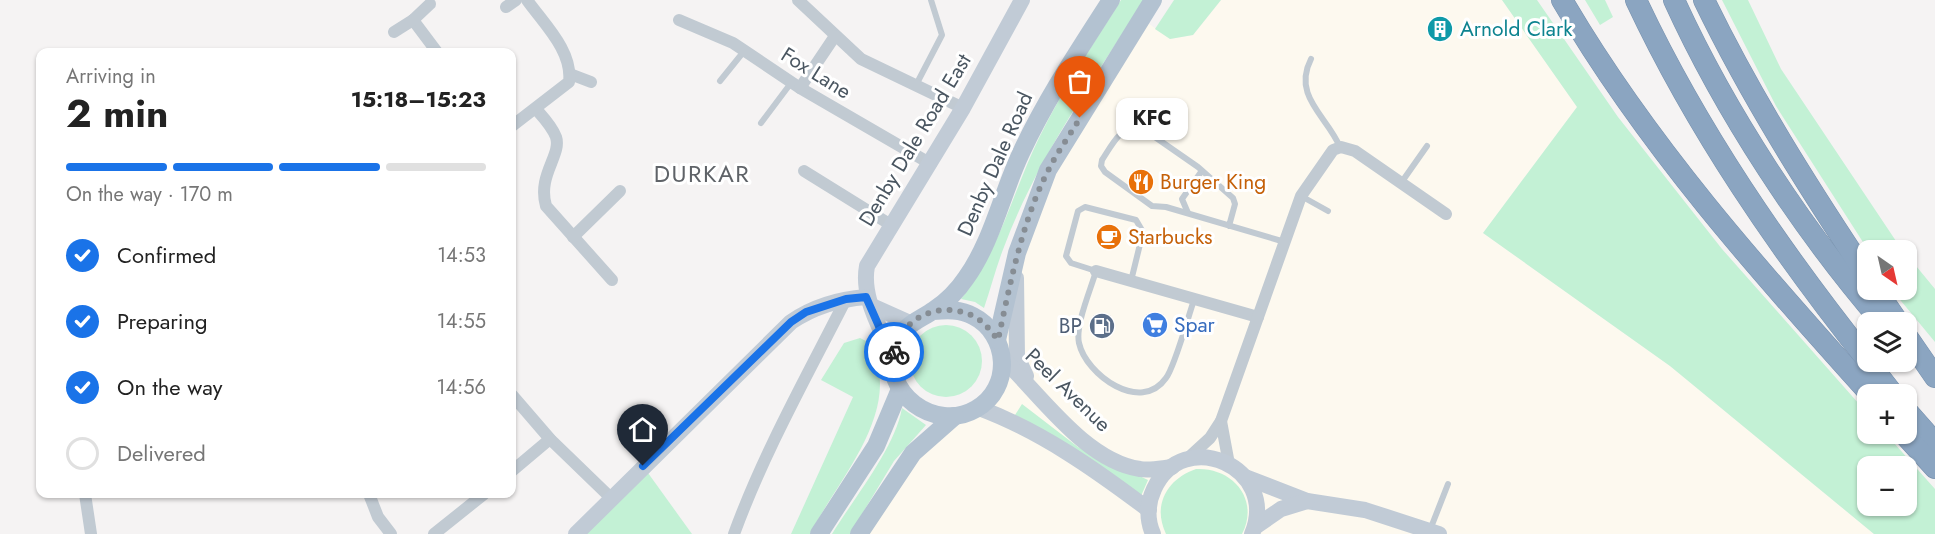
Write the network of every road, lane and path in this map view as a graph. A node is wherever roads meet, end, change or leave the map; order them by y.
1 (527, 0) edge
2 (798, 0) edge
3 (932, 0) edge
4 (1022, 0) edge
5 (1111, 0) edge
6 (1153, 0) edge
7 (1562, 0) edge
8 (1636, 0) edge
9 (1674, 0) edge
10 (1704, 0) edge
11 (430, 4) dead end
12 (413, 20) junction
13 (679, 20) dead end
14 (394, 32) dead end
15 (835, 36) junction
16 (434, 48) edge
17 (745, 50) junction
18 (1311, 59) dead end
19 (570, 74) junction
20 (720, 81) dead end
21 (591, 82) dead end
22 (796, 85) junction
23 (916, 86) junction
24 (963, 108) junction
25 (536, 109) junction
26 (516, 123) edge
27 (761, 123) dead end
28 (1427, 146) dead end
29 (1341, 147) junction
30 (931, 164) junction
31 (804, 171) dead end
32 (1201, 172) junction
33 (1401, 184) junction
34 (620, 191) dead end
35 (1301, 196) junction
36 (1328, 211) dead end
37 (1188, 214) junction
38 (1446, 214) dead end
39 (891, 225) junction
40 (1229, 226) junction
41 (573, 237) junction
42 (1285, 242) junction
43 (1017, 253) junction
44 (1857, 260) edge
45 (1096, 271) junction
46 (612, 280) dead end
47 (1131, 281) junction
48 (846, 299) junction
49 (1194, 300) junction
50 (869, 302) junction
51 (933, 310) junction
52 (1873, 312) edge
53 (1258, 317) junction
54 (910, 323) junction
55 (1857, 347) edge
56 (1000, 349) junction
57 (1917, 351) edge
58 (893, 358) junction
59 (1917, 363) edge
60 (1876, 372) edge
61 (1935, 377) edge
62 (1935, 383) edge
63 (1030, 384) junction
64 (1861, 384) edge
65 (1885, 384) edge
66 (900, 389) junction
67 (516, 400) edge
68 (979, 408) junction
69 (955, 417) junction
70 (1221, 422) junction
71 (1917, 423) edge
72 (550, 439) junction
73 (1935, 443) edge
74 (1913, 444) edge
75 (1179, 464) junction
76 (1229, 464) junction
77 (516, 468) edge
78 (1935, 468) edge
79 (1245, 477) junction
80 (1448, 484) dead end
81 (86, 498) edge
82 (371, 498) edge
83 (479, 498) edge
84 (611, 498) junction
85 (1307, 501) junction
86 (1149, 510) junction
87 (1254, 531) edge
88 (1434, 532) edge
89 (91, 534) edge
90 (391, 534) edge
91 (434, 534) edge
92 (576, 534) edge
93 (734, 534) edge
94 (819, 534) edge
95 (859, 534) edge
96 (1154, 534) edge

1 - 19 street
2 - 15 street
3 - 23 lane
4 - 24 street, Denby Dale Road East
5 - 51 main road, Denby Dale Road
6 - 43 main road
7 - 64 highway
8 - 55 highway
9 - 52 highway
10 - 44 highway
11 - 12 street
12 - 14 street
12 - 16 street
13 - 17 street, Fox Lane
15 - 22 street
15 - 23 street
17 - 20 lane
17 - 22 street, Fox Lane
18 - 29 lane
19 - 21 street
19 - 25 street
22 - 27 lane
22 - 30 street, Fox Lane
23 - 24 street
24 - 30 street, Denby Dale Road East
25 - 26 street
25 - 41 street
28 - 33 lane
29 - 33 street
29 - 35 street
30 - 39 street, Denby Dale Road East
31 - 39 street
32 - 37 lane
32 - 37 lane
32 - 40 lane
33 - 38 street
34 - 41 street
35 - 36 lane
35 - 42 street
37 - 40 lane
39 - 50 street, Denby Dale Road East
40 - 42 lane
41 - 46 street
42 - 53 street
43 - 56 main road
43 - 63 street
45 - 47 street
45 - 47 lane
45 - 49 lane
47 - 49 street
48 - 50 street
48 - 84 street
48 - 93 street
49 - 53 street
50 - 54 street
50 - 58 street, Denby Dale Road East
51 - 54 main road, Denby Dale Road
51 - 56 main road
53 - 70 street
54 - 58 main road
56 - 63 street, Peel Avenue
56 - 68 main road
57 - 61 highway
58 - 66 main road
59 - 62 highway
60 - 65 highway
63 - 75 street, Peel Avenue
66 - 69 main road
66 - 94 main road
67 - 72 street
68 - 69 main road
68 - 86 street, Peel Avenue
69 - 95 main road
70 - 75 street
70 - 76 street
71 - 73 highway
72 - 77 street
72 - 84 street
74 - 78 highway
75 - 76 street, Peel Avenue
75 - 86 street
76 - 79 street
79 - 85 street
79 - 87 street
80 - 88 lane
81 - 89 street
82 - 90 street
83 - 91 street
84 - 92 street
85 - 87 street
85 - 88 street
86 - 96 street

